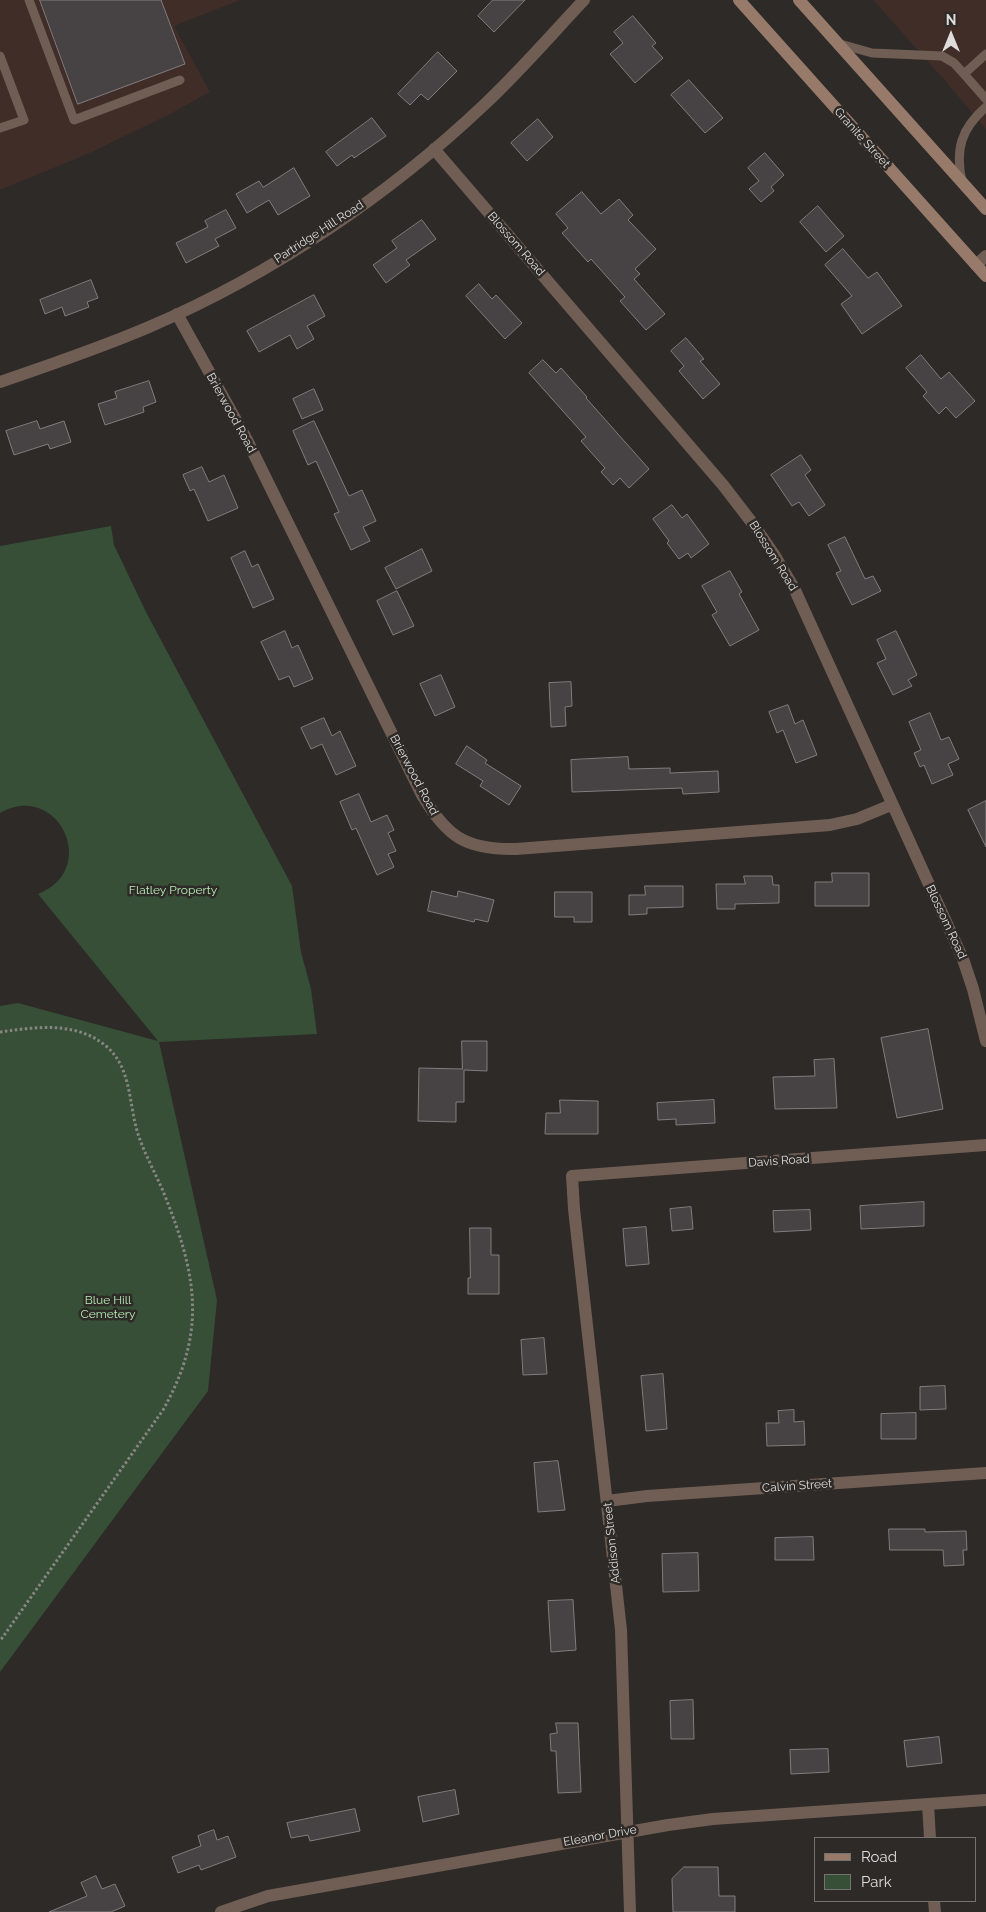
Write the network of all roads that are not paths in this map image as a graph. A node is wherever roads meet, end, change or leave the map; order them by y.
1 (29, 0) edge
2 (584, 0) edge
3 (738, 0) edge
4 (799, 0) edge
5 (838, 43) junction
6 (986, 54) edge
7 (0, 56) edge
8 (964, 74) junction
9 (180, 80) dead end
10 (986, 98) edge
11 (986, 107) edge
12 (0, 128) edge
13 (434, 149) junction
14 (962, 182) junction
15 (986, 209) edge
16 (986, 256) edge
17 (976, 266) junction
18 (986, 276) edge
19 (177, 314) junction
20 (0, 382) edge
21 (891, 805) junction
22 (986, 1041) edge
23 (986, 1145) edge
24 (572, 1176) joint
25 (986, 1472) edge
26 (607, 1501) junction
27 (986, 1800) edge
28 (928, 1804) junction
29 (627, 1832) junction
30 (930, 1837) edge
31 (221, 1912) edge
32 (630, 1912) edge

1 - 9 lane
2 - 13 street, Partridge Hill Road
3 - 17 main road, Granite Street
4 - 5 main road
5 - 8 lane
5 - 14 main road
6 - 8 lane
7 - 12 lane
8 - 10 lane
11 - 14 lane
13 - 19 street, Partridge Hill Road
13 - 21 street, Blossom Road
14 - 15 main road
16 - 17 street
17 - 18 main road, Granite Street
19 - 20 street, Partridge Hill Road
19 - 21 street, Brierwood Road
21 - 22 street, Blossom Road
23 - 24 street, Davis Road
24 - 26 street, Addison Street
25 - 26 street, Calvin Street
26 - 29 street, Addison Street
27 - 28 street, Eleanor Drive
28 - 29 street, Eleanor Drive
28 - 30 street
29 - 31 street, Eleanor Drive
29 - 32 street, Addison Street

